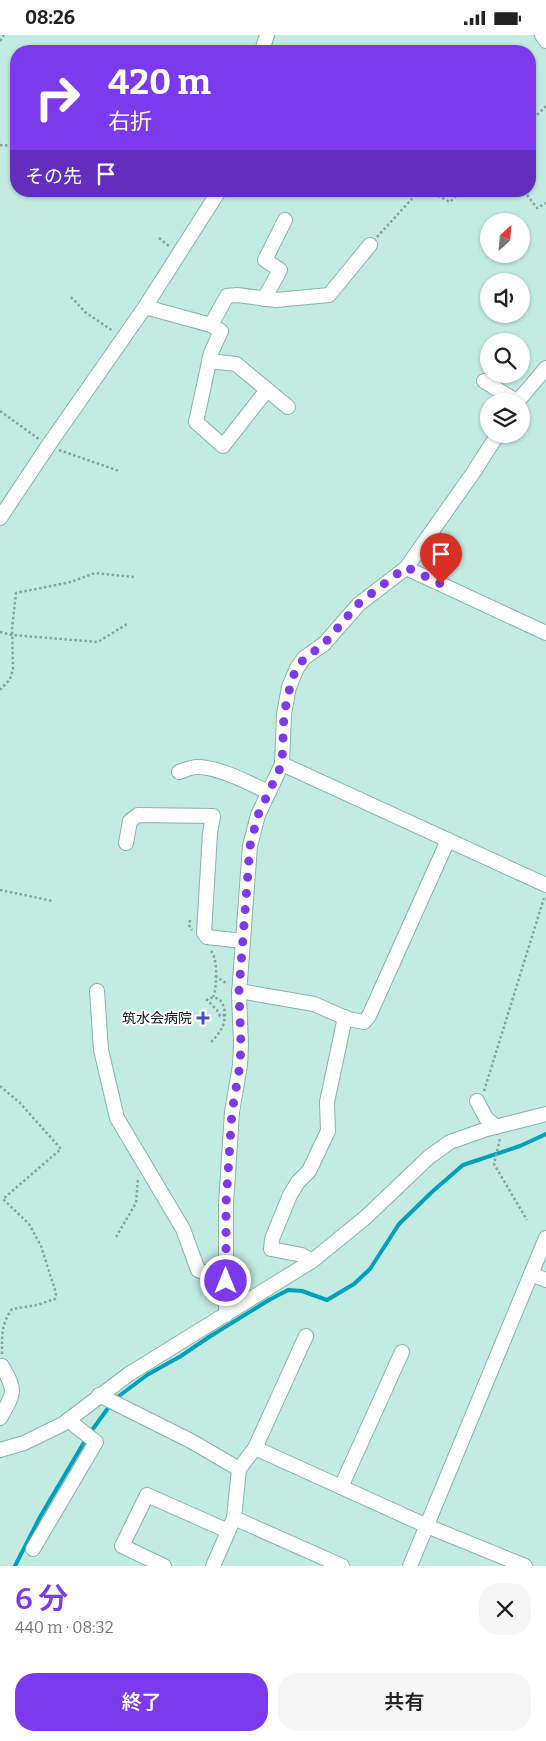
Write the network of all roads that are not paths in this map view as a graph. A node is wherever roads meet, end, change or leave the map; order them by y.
1 (542, 35) edge
2 (546, 41) edge
3 (216, 197) edge
4 (285, 220) dead end
5 (370, 245) road end
6 (264, 299) junction
7 (146, 307) junction
8 (212, 325) junction
9 (209, 361) junction
10 (546, 369) edge
11 (487, 383) edge
12 (266, 391) junction
13 (504, 393) edge
14 (524, 393) edge
15 (288, 407) dead end
16 (492, 443) edge
17 (0, 518) edge
18 (406, 567) junction
19 (546, 633) edge
20 (282, 764) junction
21 (179, 772) dead end
22 (269, 792) junction
23 (448, 840) junction
24 (126, 843) dead end
25 (546, 885) edge
26 (243, 941) junction
27 (97, 991) dead end
28 (239, 991) junction
29 (345, 1017) junction
30 (479, 1104) road end
31 (546, 1114) edge
32 (498, 1127) junction
33 (546, 1238) edge
34 (312, 1261) junction
35 (531, 1274) junction
36 (546, 1280) edge
37 (226, 1281) junction
38 (226, 1315) junction
39 (306, 1336) dead end
40 (402, 1352) dead end
41 (2, 1366) road end
42 (102, 1397) junction
43 (0, 1418) edge
44 (68, 1420) junction
45 (255, 1448) junction
46 (0, 1449) edge
47 (238, 1469) junction
48 (340, 1487) junction
49 (234, 1518) junction
50 (427, 1526) junction
51 (228, 1531) junction
52 (33, 1549) dead end
53 (336, 1565) edge
54 (164, 1566) edge
55 (213, 1566) edge
56 (410, 1566) edge
57 (525, 1566) edge

1 - 2 street
3 - 7 street
4 - 6 street
5 - 6 street
6 - 8 street
7 - 8 street
7 - 17 street
8 - 9 street
9 - 12 street
9 - 12 street
10 - 14 street
11 - 13 street
12 - 15 street
16 - 18 street
18 - 19 street
18 - 20 street
20 - 22 street
20 - 23 street
21 - 22 street
22 - 26 street
23 - 25 street
23 - 29 street
24 - 26 street
26 - 28 street
27 - 37 street
28 - 29 street
28 - 37 street
29 - 34 street
30 - 32 street
31 - 32 street
32 - 34 street
33 - 35 street
34 - 38 street
35 - 36 street
35 - 50 street
37 - 38 street
38 - 42 street
39 - 45 street
40 - 48 street
41 - 43 street
42 - 44 street
42 - 47 street
44 - 46 street
44 - 52 street
45 - 47 street
45 - 48 street
47 - 49 street
48 - 50 street
49 - 51 street
49 - 53 street
50 - 56 street
50 - 57 street
51 - 54 street
51 - 55 street

